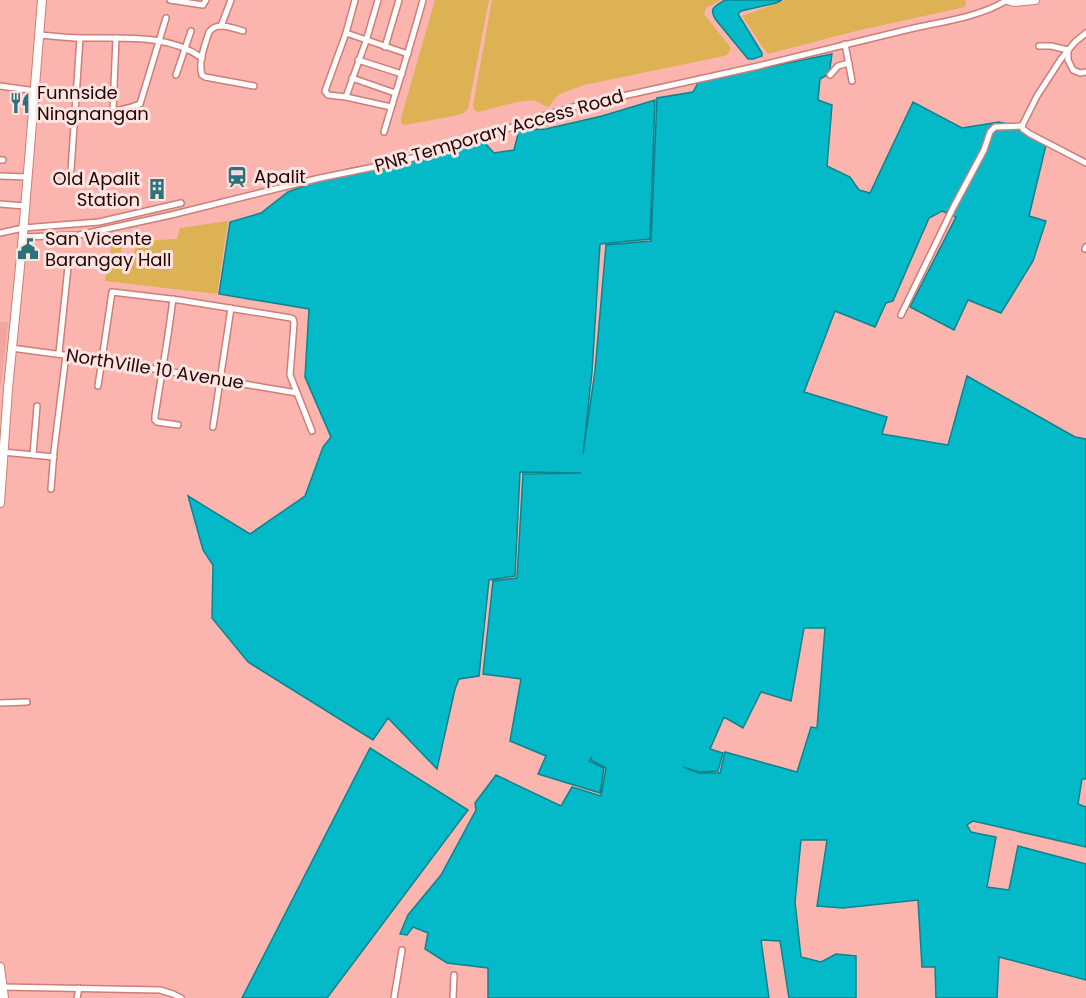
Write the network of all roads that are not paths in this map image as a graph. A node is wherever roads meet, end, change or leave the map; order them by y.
1 (42, 0) edge
2 (170, 0) edge
3 (206, 0) edge
4 (231, 0) edge
5 (355, 0) edge
6 (378, 0) edge
7 (399, 0) edge
8 (423, 0) edge
9 (1007, 0) edge
10 (1035, 0) edge
11 (166, 18) dead end
12 (221, 26) junction
13 (190, 31) dead end
14 (243, 31) dead end
15 (346, 33) junction
16 (1086, 33) edge
17 (39, 35) junction
18 (80, 38) junction
19 (116, 38) junction
20 (366, 41) junction
21 (159, 42) junction
22 (845, 44) junction
23 (1039, 46) dead end
24 (385, 47) junction
25 (186, 49) junction
26 (1068, 50) junction
27 (408, 54) junction
28 (202, 58) junction
29 (358, 60) junction
30 (849, 63) junction
31 (1086, 72) edge
32 (402, 74) junction
33 (176, 75) dead end
34 (830, 75) dead end
35 (352, 78) junction
36 (852, 81) dead end
37 (254, 86) dead end
38 (0, 87) edge
39 (36, 91) junction
40 (395, 93) junction
41 (346, 97) junction
42 (391, 107) junction
43 (113, 110) junction
44 (33, 112) junction
45 (75, 113) junction
46 (1022, 126) junction
47 (384, 132) dead end
48 (1086, 163) edge
49 (71, 170) dead end
50 (0, 176) edge
51 (28, 177) junction
52 (181, 203) dead end
53 (0, 204) edge
54 (25, 206) junction
55 (23, 228) junction
56 (0, 232) edge
57 (23, 237) junction
58 (106, 265) dead end
59 (173, 299) junction
60 (231, 308) junction
61 (901, 315) dead end
62 (11, 348) junction
63 (63, 354) junction
64 (101, 360) junction
65 (162, 370) junction
66 (220, 379) junction
67 (98, 386) dead end
68 (4, 389) edge
69 (297, 393) junction
70 (37, 406) dead end
71 (178, 425) dead end
72 (213, 427) dead end
73 (312, 431) dead end
74 (3, 452) junction
75 (33, 455) junction
76 (54, 457) junction
77 (51, 489) dead end
78 (0, 503) edge
79 (27, 702) dead end
80 (0, 703) edge
81 (402, 950) dead end
82 (0, 967) edge
83 (454, 975) dead end
84 (2, 987) junction
85 (79, 988) junction
86 (3, 998) edge
87 (77, 998) edge
88 (181, 998) edge
89 (394, 998) edge
90 (453, 998) edge

1 - 17 main road
2 - 3 street
4 - 12 street
5 - 15 street
6 - 20 street
7 - 24 street
8 - 27 street
9 - 10 main road
9 - 22 street, PNR Temporary Access Road
11 - 21 street
12 - 14 street
12 - 28 street
13 - 25 street
15 - 20 street
15 - 41 street
16 - 26 street
17 - 18 street
17 - 39 main road
18 - 19 street
18 - 45 street
19 - 21 street
19 - 43 street
20 - 24 street
20 - 29 street
21 - 25 street
21 - 43 street
22 - 30 street
22 - 57 street, PNR Temporary Access Road
23 - 26 street
24 - 27 street
25 - 28 street
25 - 33 street
26 - 31 street
26 - 46 street
27 - 32 street
28 - 37 street
29 - 32 street
29 - 35 street
30 - 34 street
30 - 36 street
32 - 40 street
35 - 40 street
35 - 41 street
38 - 39 street
39 - 44 main road
40 - 42 street
41 - 42 street
42 - 47 street
43 - 45 street
44 - 45 street
44 - 51 main road
45 - 49 street
46 - 48 street
46 - 61 street
50 - 51 street
51 - 54 main road
52 - 55 street
53 - 54 street
54 - 55 main road
55 - 56 street
55 - 57 main road
57 - 62 main road
58 - 63 street
59 - 60 street
59 - 64 street
59 - 65 street
60 - 66 street
60 - 69 street
62 - 63 street, NorthVille 10 Avenue
62 - 68 main road
63 - 64 street, NorthVille 10 Avenue
63 - 76 street
64 - 65 street, NorthVille 10 Avenue
64 - 67 street
65 - 66 street, NorthVille 10 Avenue
65 - 71 street
66 - 69 street, NorthVille 10 Avenue
66 - 72 street
68 - 74 main road
69 - 73 street
70 - 75 street
74 - 75 street
74 - 78 main road
75 - 76 street
76 - 77 street
79 - 80 street
81 - 89 street
82 - 84 main road
83 - 90 street
84 - 85 street
84 - 86 main road
85 - 87 street
85 - 88 street

